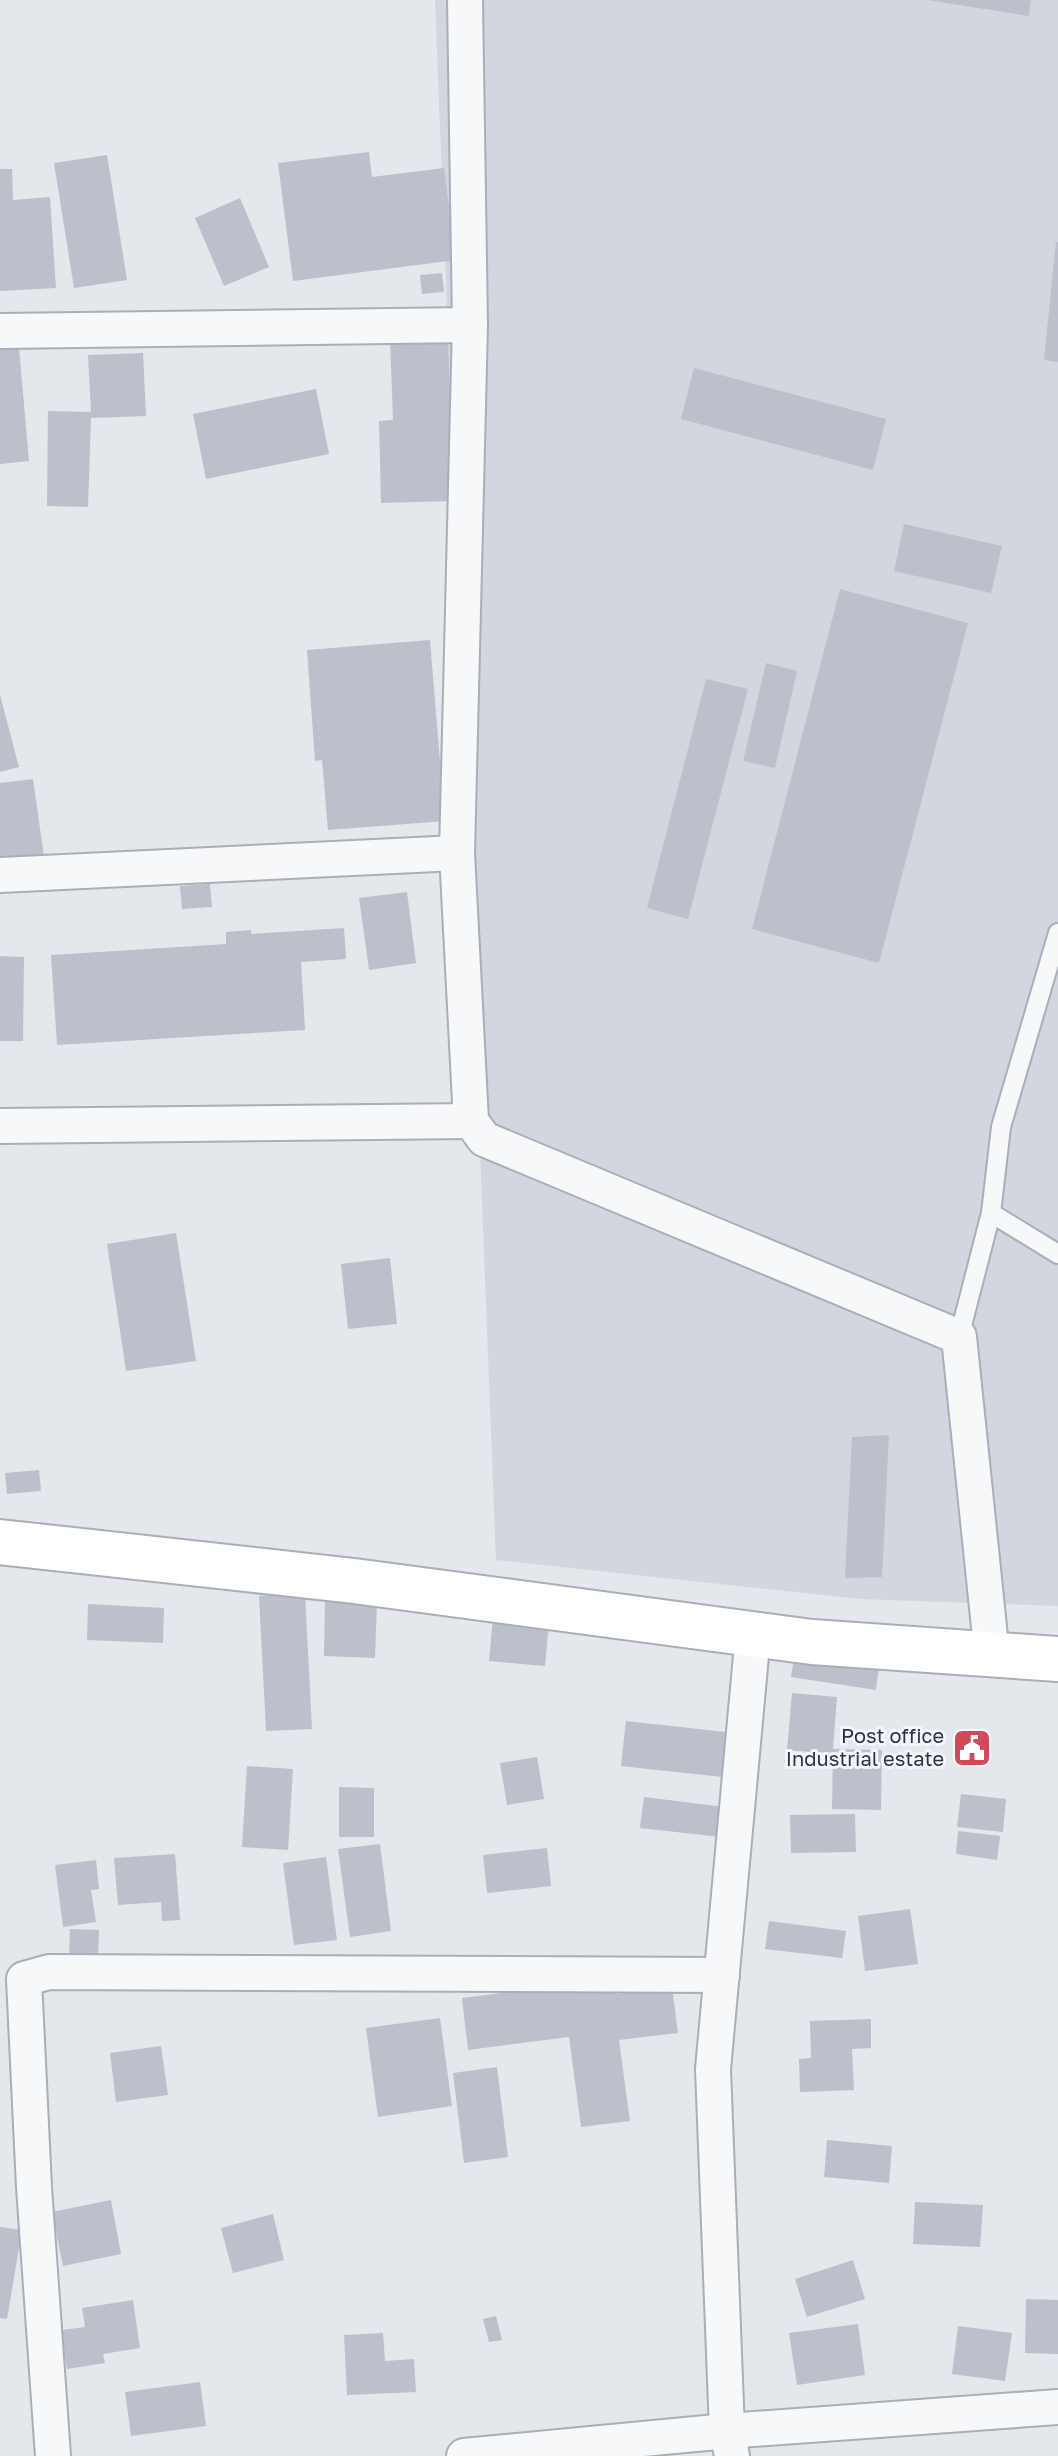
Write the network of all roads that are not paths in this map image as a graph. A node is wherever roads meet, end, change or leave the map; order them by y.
1 (465, 0) edge
2 (470, 325) junction
3 (0, 331) edge
4 (457, 853) junction
5 (0, 875) edge
6 (1058, 933) edge
7 (471, 1121) junction
8 (0, 1126) edge
9 (991, 1213) junction
10 (1058, 1254) edge
11 (959, 1337) junction
12 (0, 1542) edge
13 (753, 1634) junction
14 (992, 1656) junction
15 (1058, 1659) edge
16 (722, 1975) junction
17 (1058, 2407) edge
18 (730, 2444) edge
19 (53, 2456) edge
20 (464, 2456) edge

1 - 2 street
2 - 3 street
2 - 4 street
4 - 5 street
4 - 7 street
6 - 9 lane
7 - 8 street
7 - 11 street
9 - 10 lane
9 - 11 lane
11 - 14 street
12 - 13 street
13 - 14 street
13 - 16 street
14 - 15 street
16 - 18 street
16 - 19 street
17 - 18 street
18 - 20 street

